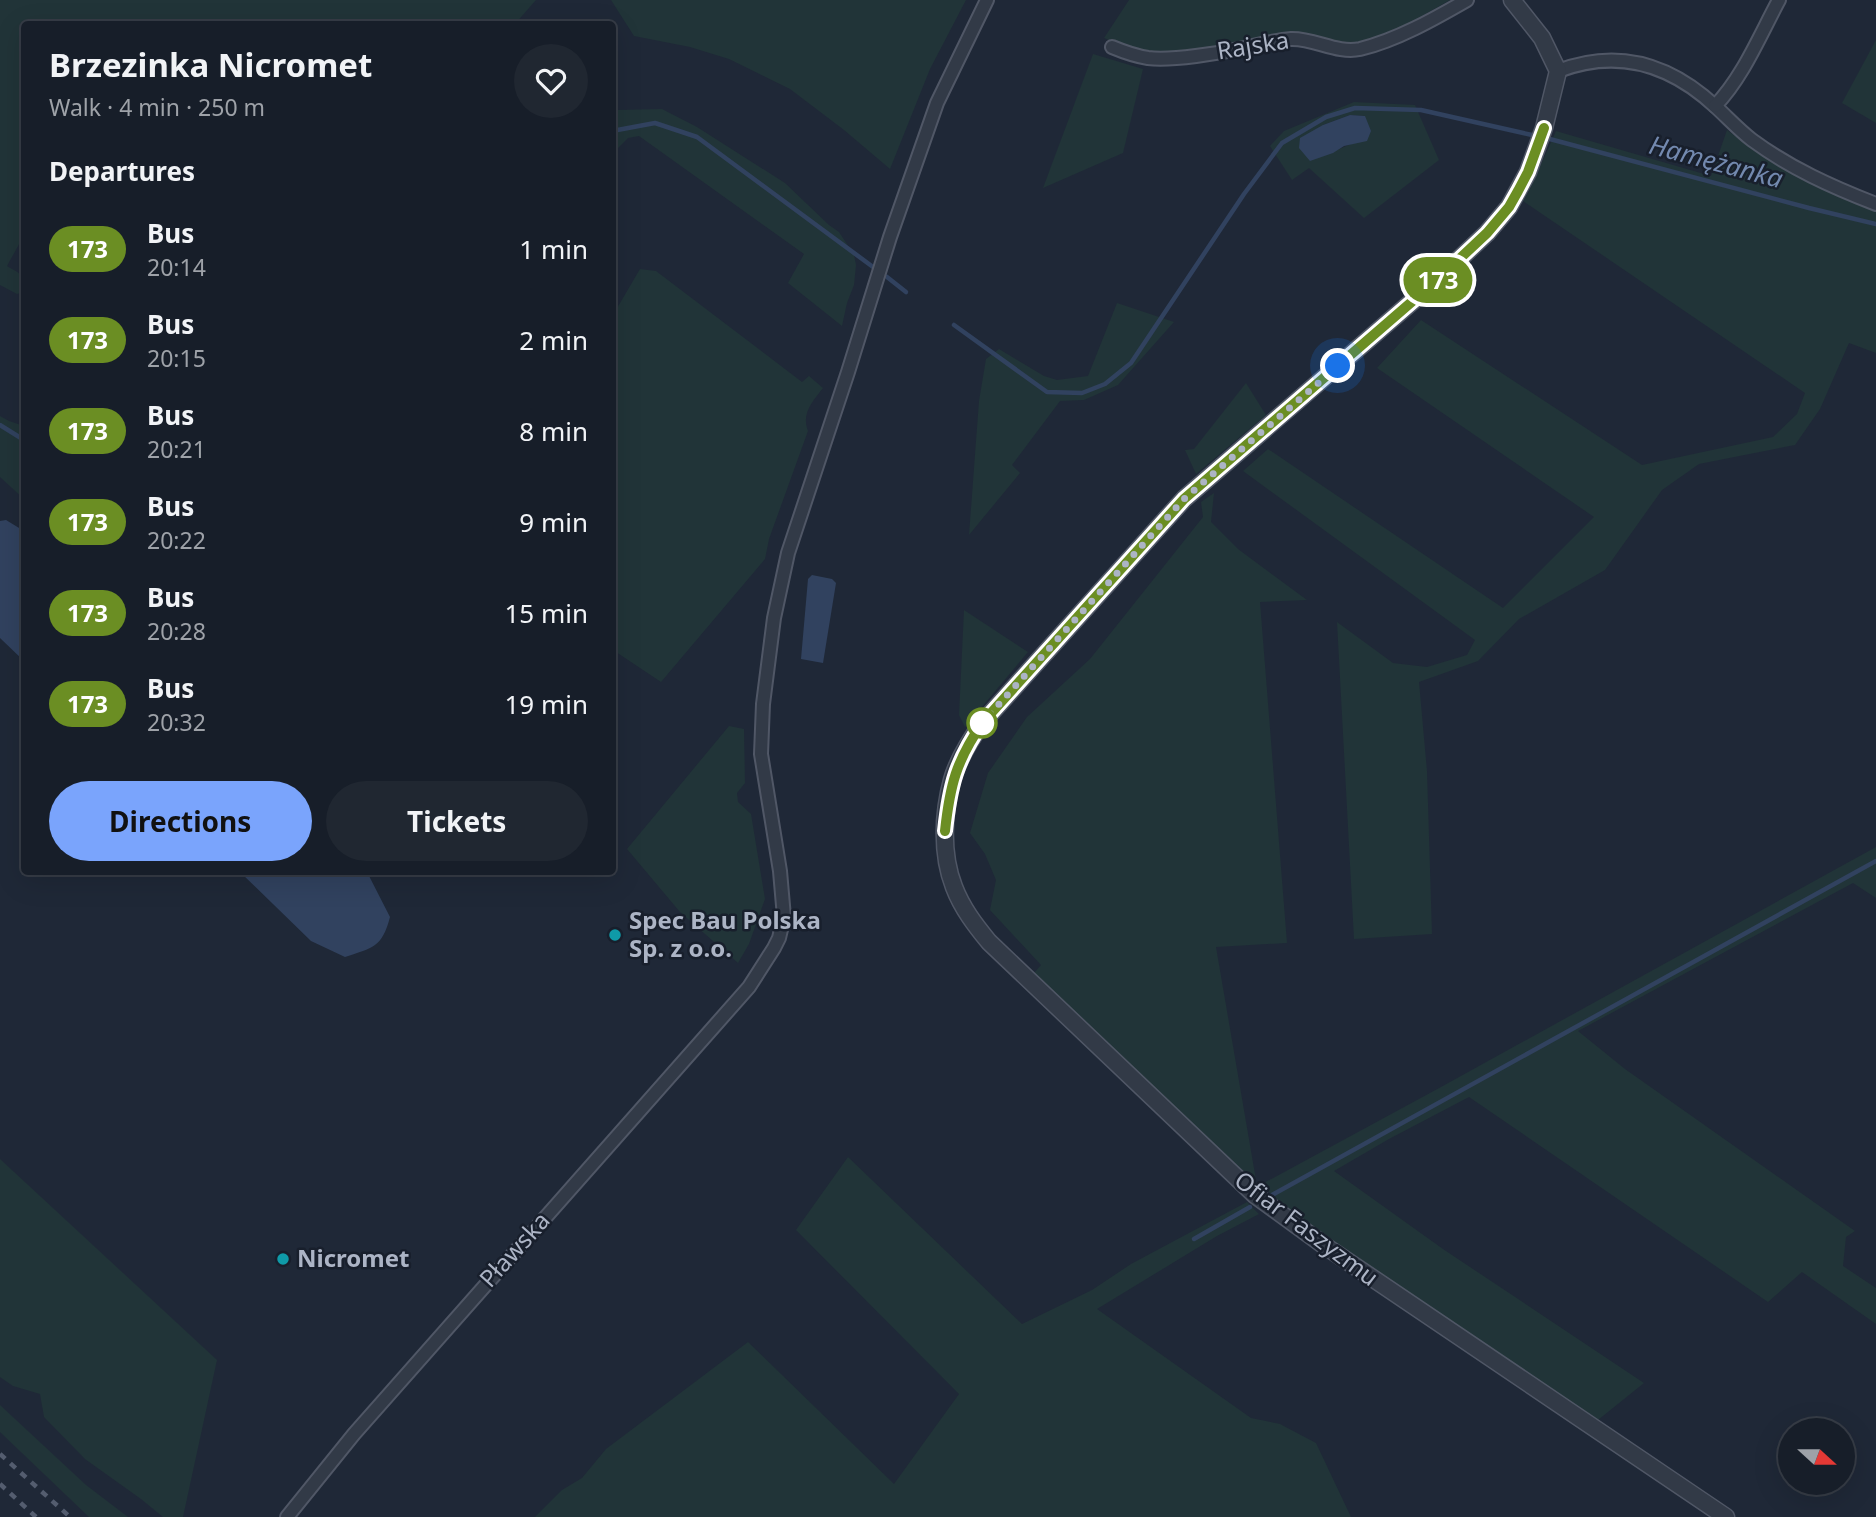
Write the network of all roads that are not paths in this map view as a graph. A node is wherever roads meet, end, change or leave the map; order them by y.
1 (987, 0) edge
2 (1467, 0) edge
3 (1779, 0) edge
4 (1518, 2) edge
5 (1112, 47) dead end
6 (1558, 71) junction
7 (1716, 106) junction
8 (1876, 204) edge
9 (287, 1517) edge
10 (1726, 1517) edge

1 - 9 street, Pławska
2 - 5 street, Rajska
3 - 7 street
4 - 6 street
6 - 7 street
6 - 10 street, Ofiar Faszyzmu
7 - 8 street

